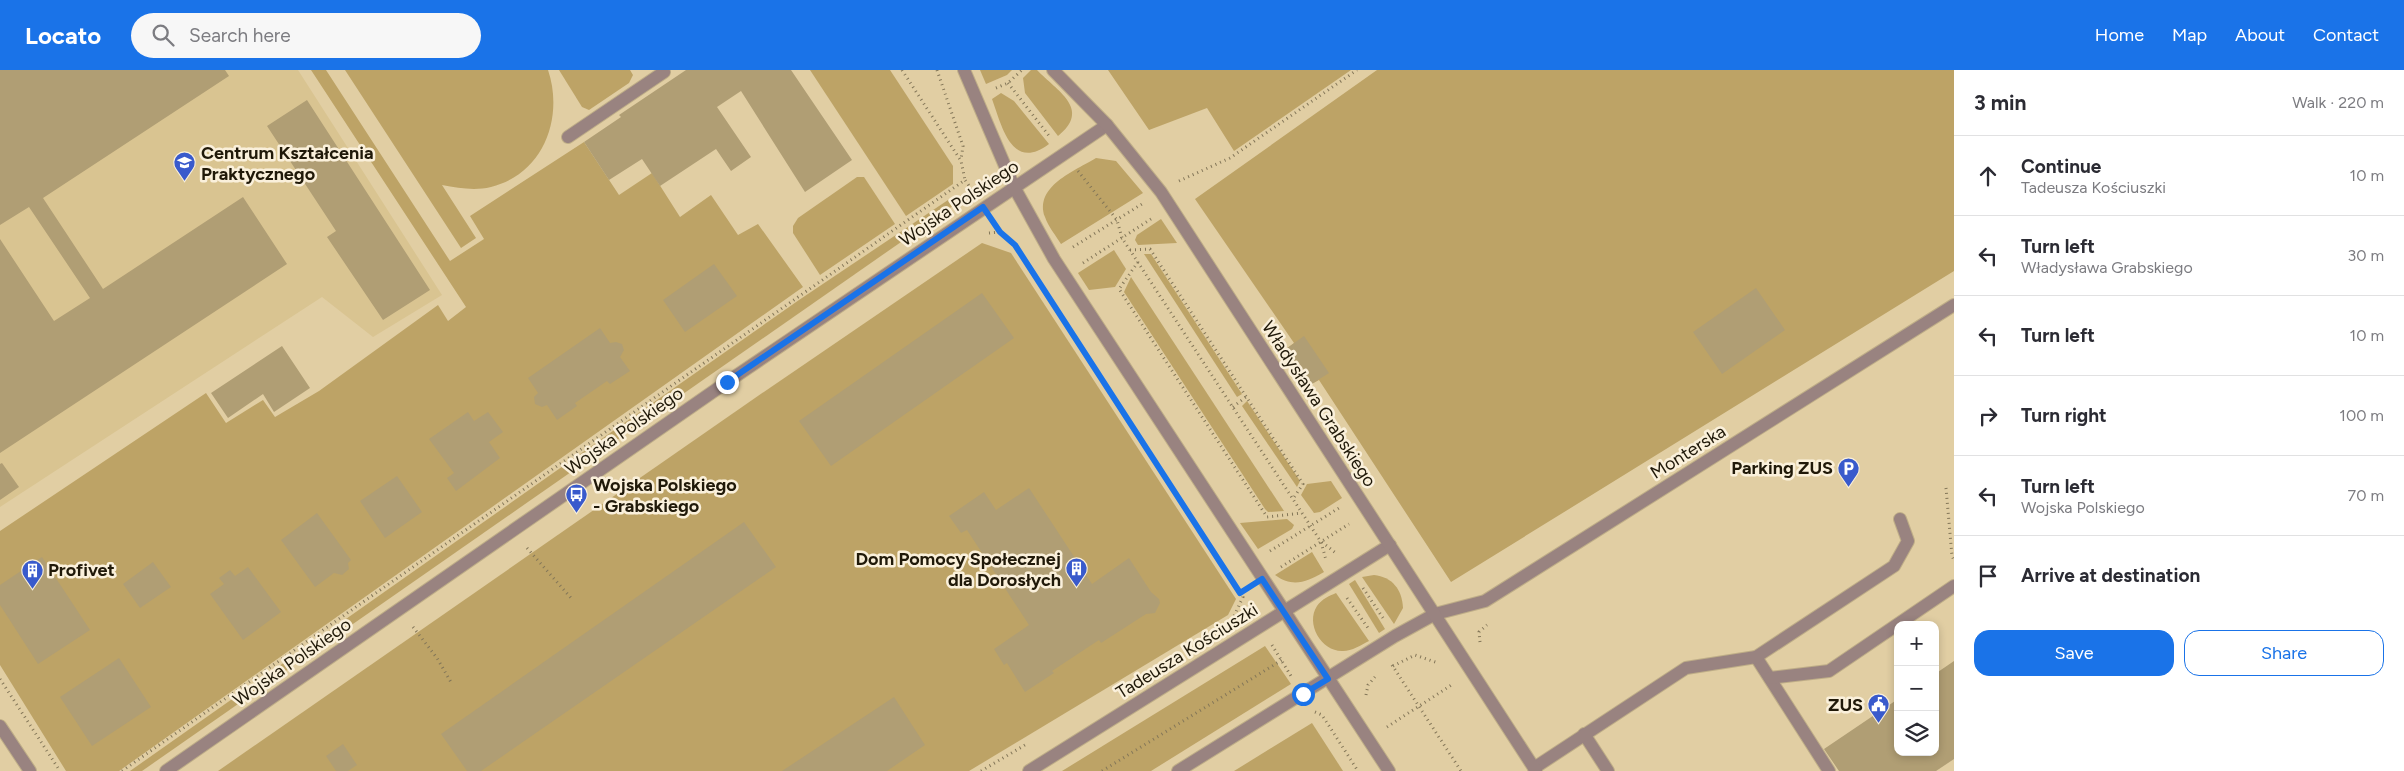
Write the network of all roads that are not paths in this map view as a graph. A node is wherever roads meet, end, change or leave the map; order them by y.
1 (663, 70) edge
2 (964, 70) edge
3 (1054, 70) edge
4 (1107, 125) junction
5 (568, 136) dead end
6 (1014, 187) junction
7 (1954, 305) edge
8 (1900, 519) dead end
9 (1390, 545) junction
10 (1954, 586) edge
11 (1283, 611) junction
12 (1435, 614) junction
13 (1756, 657) junction
14 (1770, 678) junction
15 (1328, 679) junction
16 (0, 726) edge
17 (1584, 734) junction
18 (1535, 769) edge
19 (30, 771) edge
20 (166, 771) edge
21 (1029, 771) edge
22 (1178, 771) edge
23 (1389, 771) edge
24 (1608, 771) edge
25 (1829, 771) edge

1 - 5 street
2 - 6 street
3 - 4 street, Władysława Grabskiego
4 - 6 street, Wojska Polskiego
4 - 9 street, Władysława Grabskiego
6 - 11 street
6 - 20 street, Wojska Polskiego
7 - 12 street, Monterska
8 - 13 street
9 - 11 street, Tadeusza Kościuszki
9 - 12 street, Władysława Grabskiego
10 - 14 street
11 - 15 street
11 - 21 street, Tadeusza Kościuszki
12 - 15 street
12 - 18 street, Władysława Grabskiego
13 - 14 street
13 - 17 street
14 - 25 street
15 - 22 street
15 - 23 street
16 - 19 street
17 - 18 street
17 - 24 street

